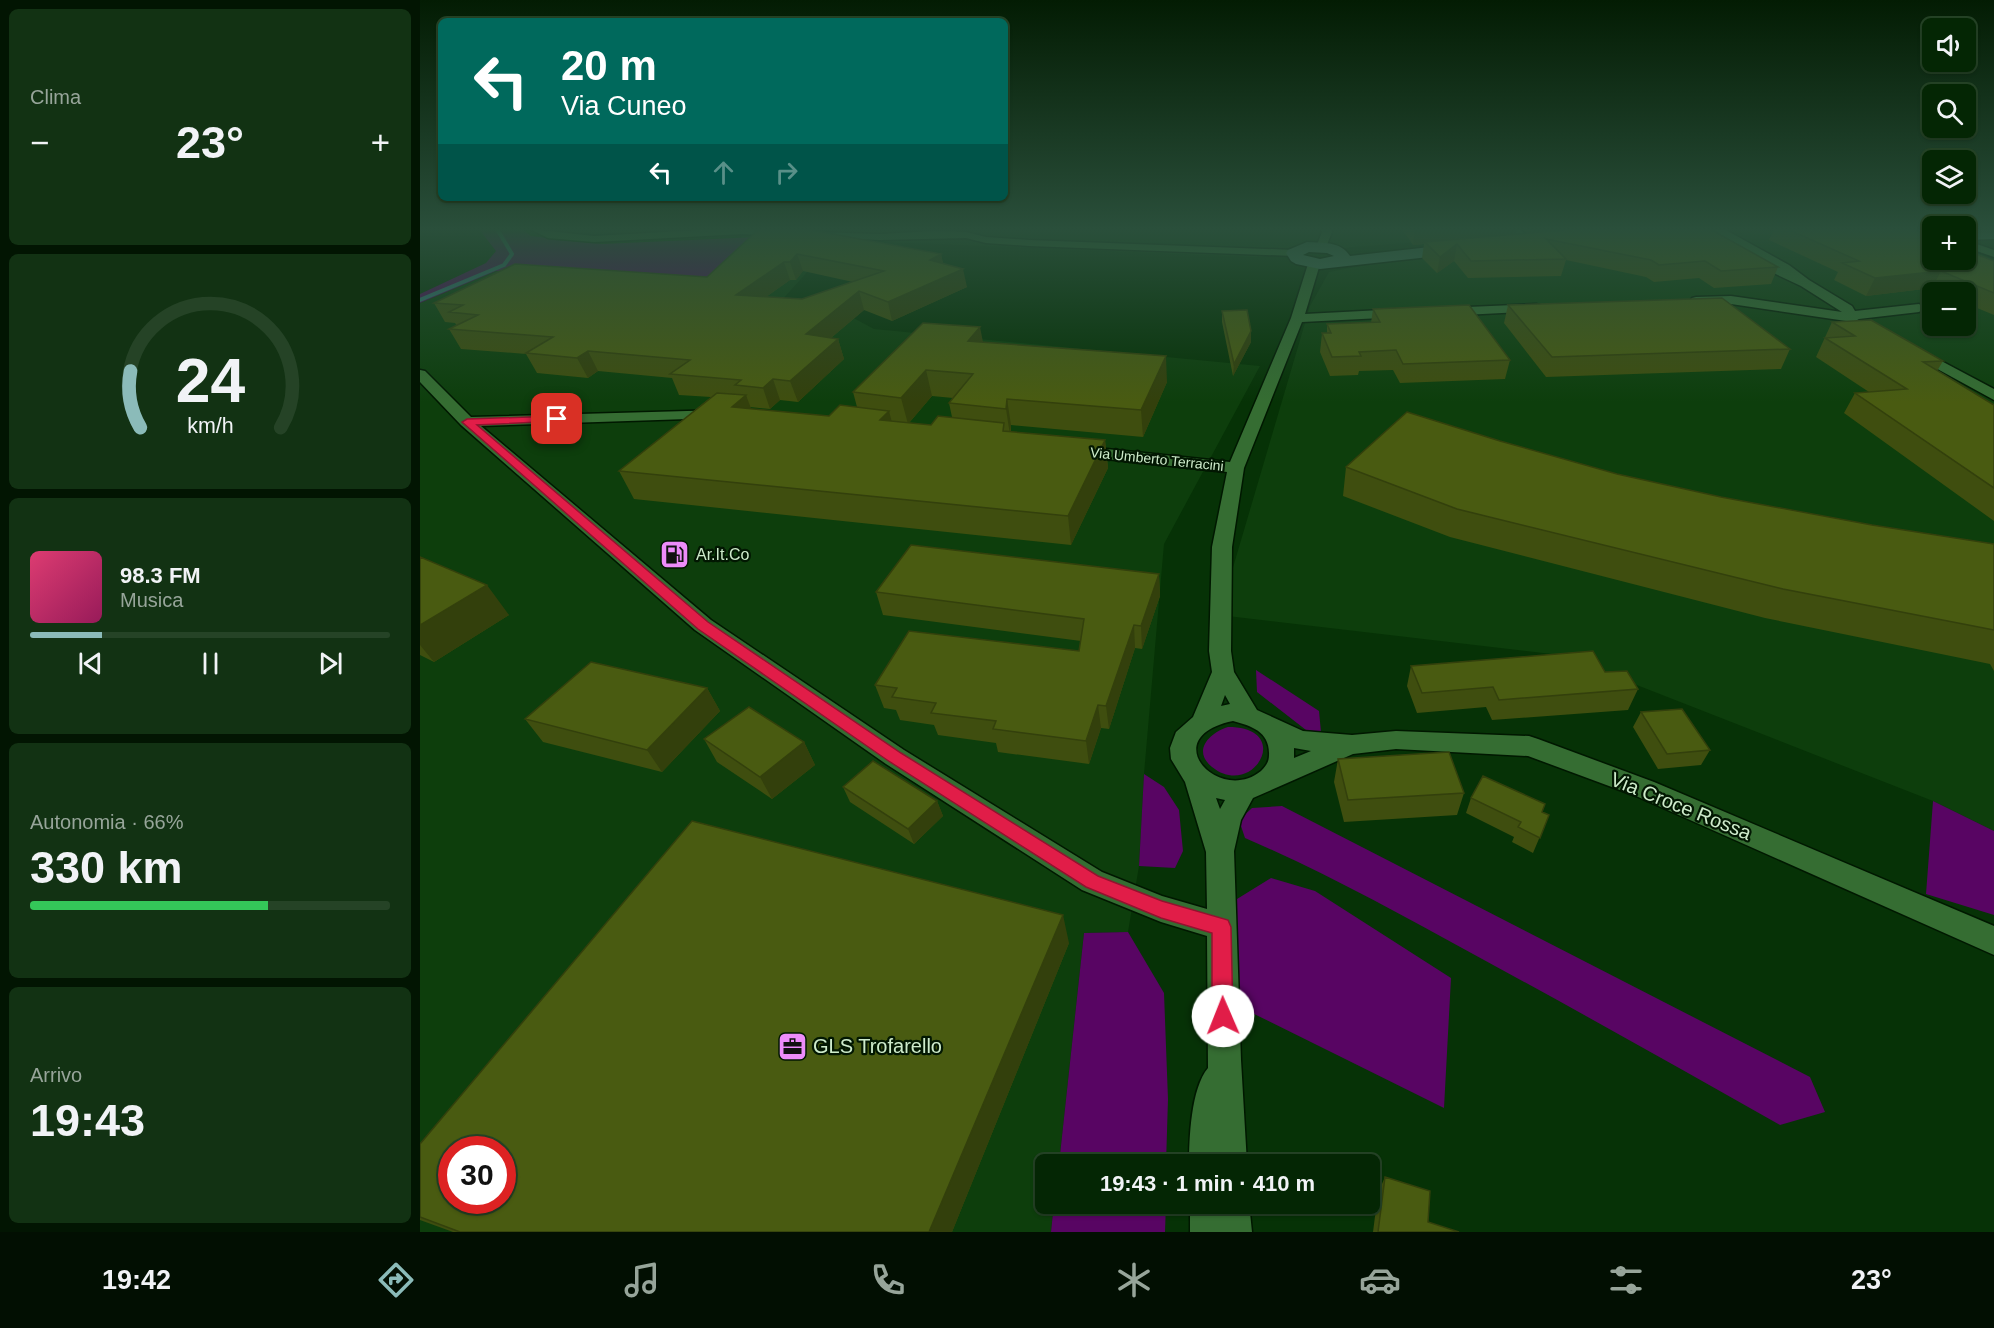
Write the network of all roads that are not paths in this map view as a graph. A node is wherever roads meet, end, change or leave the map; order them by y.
1 (1307, 286) edge
2 (1811, 286) edge
3 (1684, 302) edge
4 (1555, 307) edge
5 (1919, 308) dead end
6 (1849, 316) junction
7 (1297, 318) junction
8 (1877, 329) edge
9 (1908, 347) edge
10 (420, 374) edge
11 (1993, 393) edge
12 (732, 412) edge
13 (467, 422) junction
14 (1062, 449) edge
15 (1236, 468) junction
16 (1223, 672) junction
17 (1248, 714) junction
18 (1203, 720) junction
19 (1274, 729) junction
20 (1352, 745) junction
21 (1272, 777) junction
22 (1197, 778) junction
23 (1244, 790) junction
24 (1220, 852) junction
25 (1221, 927) junction
26 (1994, 941) edge
27 (1224, 1060) junction
28 (1207, 1154) edge
29 (1229, 1154) edge
30 (1208, 1214) edge
31 (1232, 1214) edge
32 (1209, 1232) edge
33 (1233, 1232) edge

1 - 7 street
2 - 6 street
3 - 6 street
4 - 7 street
5 - 6 street
6 - 8 street
7 - 15 street
9 - 11 street
10 - 13 street
12 - 13 street
13 - 25 street
14 - 15 street, Via Umberto Terracini
15 - 16 street
16 - 17 street
16 - 18 street
17 - 18 street
17 - 19 street
18 - 22 street
19 - 20 street, Via Croce Rossa
19 - 21 street
20 - 21 street, Via Croce Rossa
20 - 26 street, Via Croce Rossa
21 - 23 street
22 - 23 street
22 - 24 street
23 - 24 street
24 - 25 street
25 - 27 street
27 - 28 street
27 - 29 street
30 - 32 street
31 - 33 street

